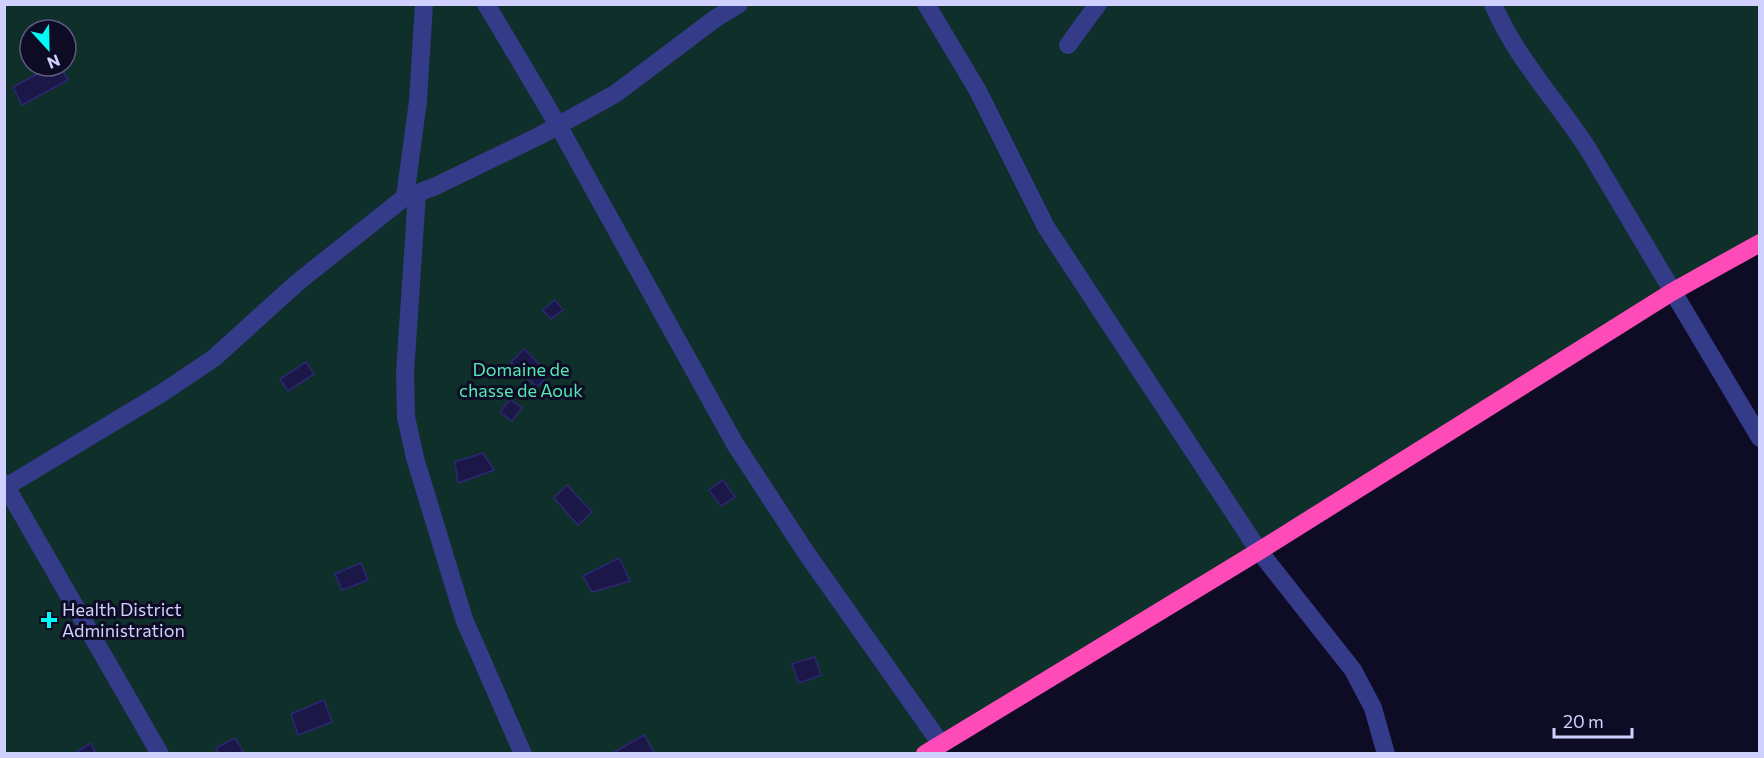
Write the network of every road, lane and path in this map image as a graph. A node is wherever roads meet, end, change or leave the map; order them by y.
1 (424, 4) edge
2 (486, 4) edge
3 (739, 4) edge
4 (926, 4) edge
5 (1098, 4) edge
6 (1493, 4) edge
7 (1068, 45) dead end
8 (558, 125) junction
9 (411, 195) junction
10 (1760, 243) edge
11 (1672, 292) junction
12 (1760, 438) edge
13 (5, 486) edge
14 (1259, 550) junction
15 (933, 749) edge
16 (160, 753) edge
17 (523, 753) edge
18 (1386, 753) edge

1 - 9 street
2 - 8 street
3 - 8 street
4 - 14 street
5 - 7 street
6 - 11 street
8 - 9 street
8 - 15 street
9 - 13 street
9 - 17 street
10 - 11 highway
11 - 12 street
11 - 14 highway
13 - 16 street
14 - 15 highway
14 - 18 street

